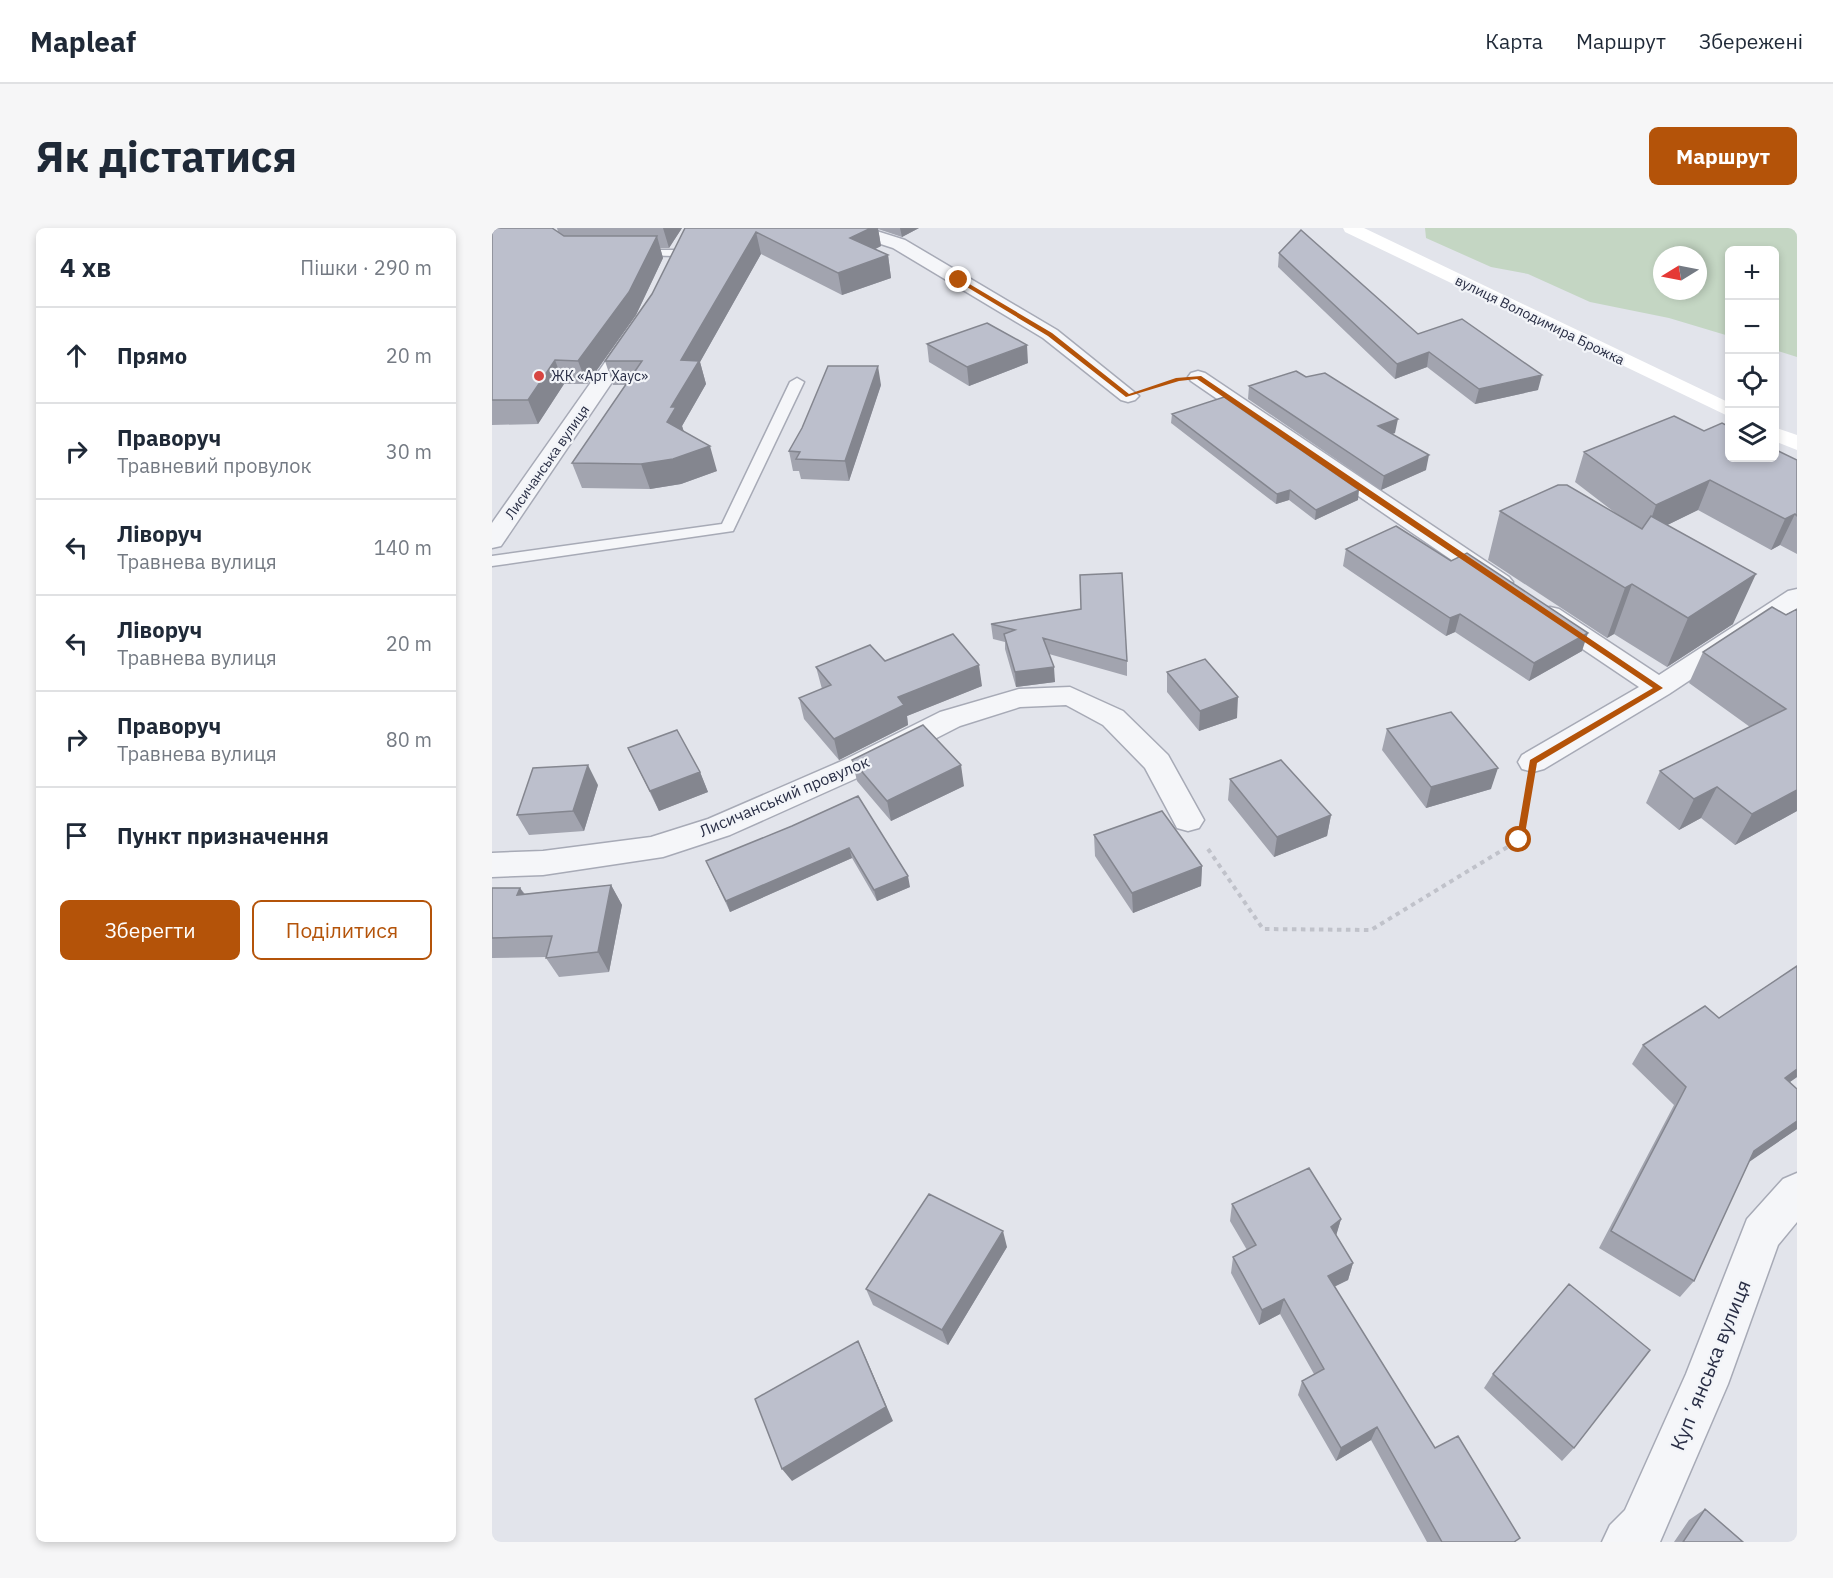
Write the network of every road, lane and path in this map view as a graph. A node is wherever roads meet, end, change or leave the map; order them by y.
1 (850, 228) edge
2 (1351, 228) edge
3 (682, 245) joint
4 (619, 253) edge
5 (667, 274) edge
6 (647, 316) edge
7 (1198, 377) dead end
8 (797, 381) dead end
9 (1128, 396) dead end
10 (1725, 409) edge
11 (1779, 435) edge
12 (1797, 443) edge
13 (492, 541) edge
14 (492, 561) edge
15 (1797, 597) edge
16 (1659, 688) junction
17 (1533, 762) joint
18 (1188, 820) joint
19 (492, 865) edge
20 (1797, 1192) edge
21 (1627, 1542) edge

1 - 9 street
2 - 10 main road, вулиця Володимира Брожка
3 - 4 lane
3 - 5 street
6 - 13 street, Лисичанська вулиця
7 - 16 street
8 - 14 lane
11 - 12 main road
15 - 16 street
16 - 17 street
17 - 18 path
18 - 19 street, Лисичанський провулок
20 - 21 street, Купʼянська вулиця

